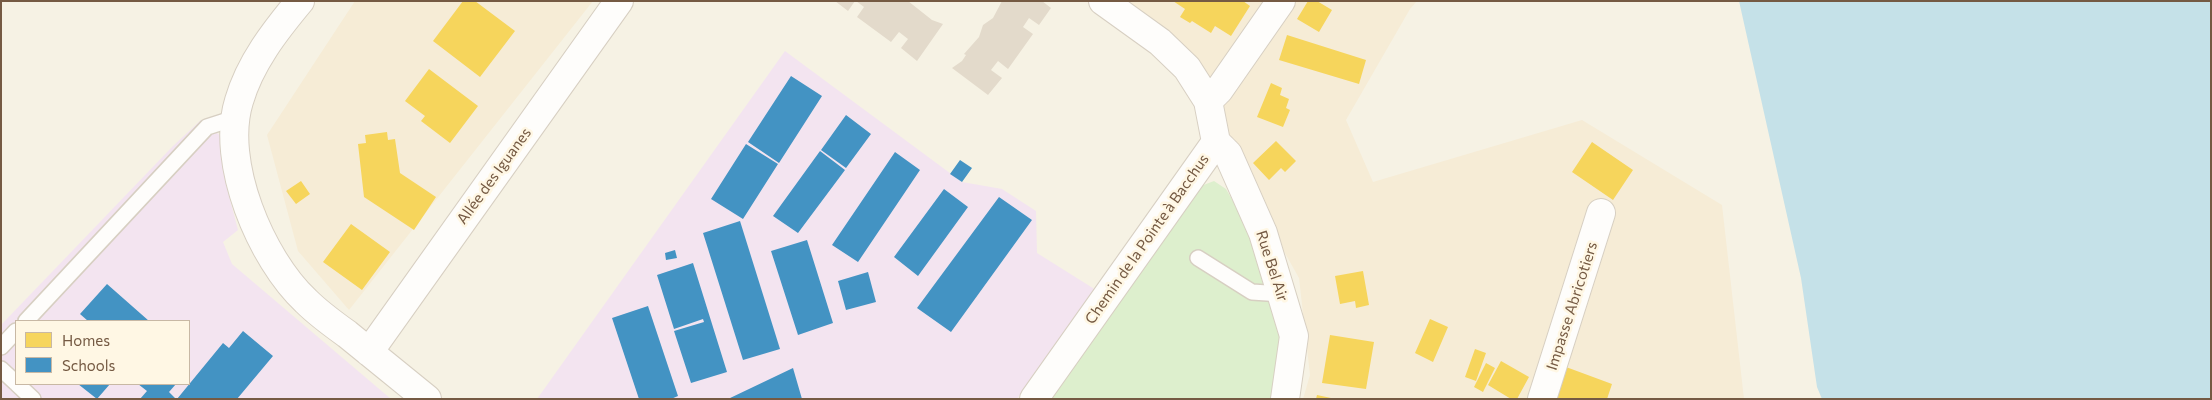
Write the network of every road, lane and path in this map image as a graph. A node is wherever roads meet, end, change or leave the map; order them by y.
1 (300, 1) edge
2 (619, 1) edge
3 (1103, 1) edge
4 (1282, 1) edge
5 (1208, 101) junction
6 (235, 118) junction
7 (1216, 142) junction
8 (1601, 213) dead end
9 (1198, 258) dead end
10 (1282, 294) junction
11 (27, 320) edge
12 (15, 332) edge
13 (1, 347) edge
14 (369, 352) junction
15 (1, 369) edge
16 (15, 381) edge
17 (19, 385) edge
18 (34, 399) edge
19 (427, 399) edge
20 (1034, 399) edge
21 (1286, 399) edge
22 (1542, 399) edge

1 - 6 street
2 - 14 street, Allée des Iguanes
3 - 5 street
4 - 5 street
5 - 7 street, Chemin de la Pointe à Bacchus
6 - 11 lane
6 - 14 street
7 - 10 street, Rue Bel Air
7 - 20 street, Chemin de la Pointe à Bacchus
8 - 22 street, Impasse Abricotiers
9 - 10 lane
10 - 21 street, Rue Bel Air
12 - 13 lane
14 - 19 street
15 - 16 lane
17 - 18 lane

